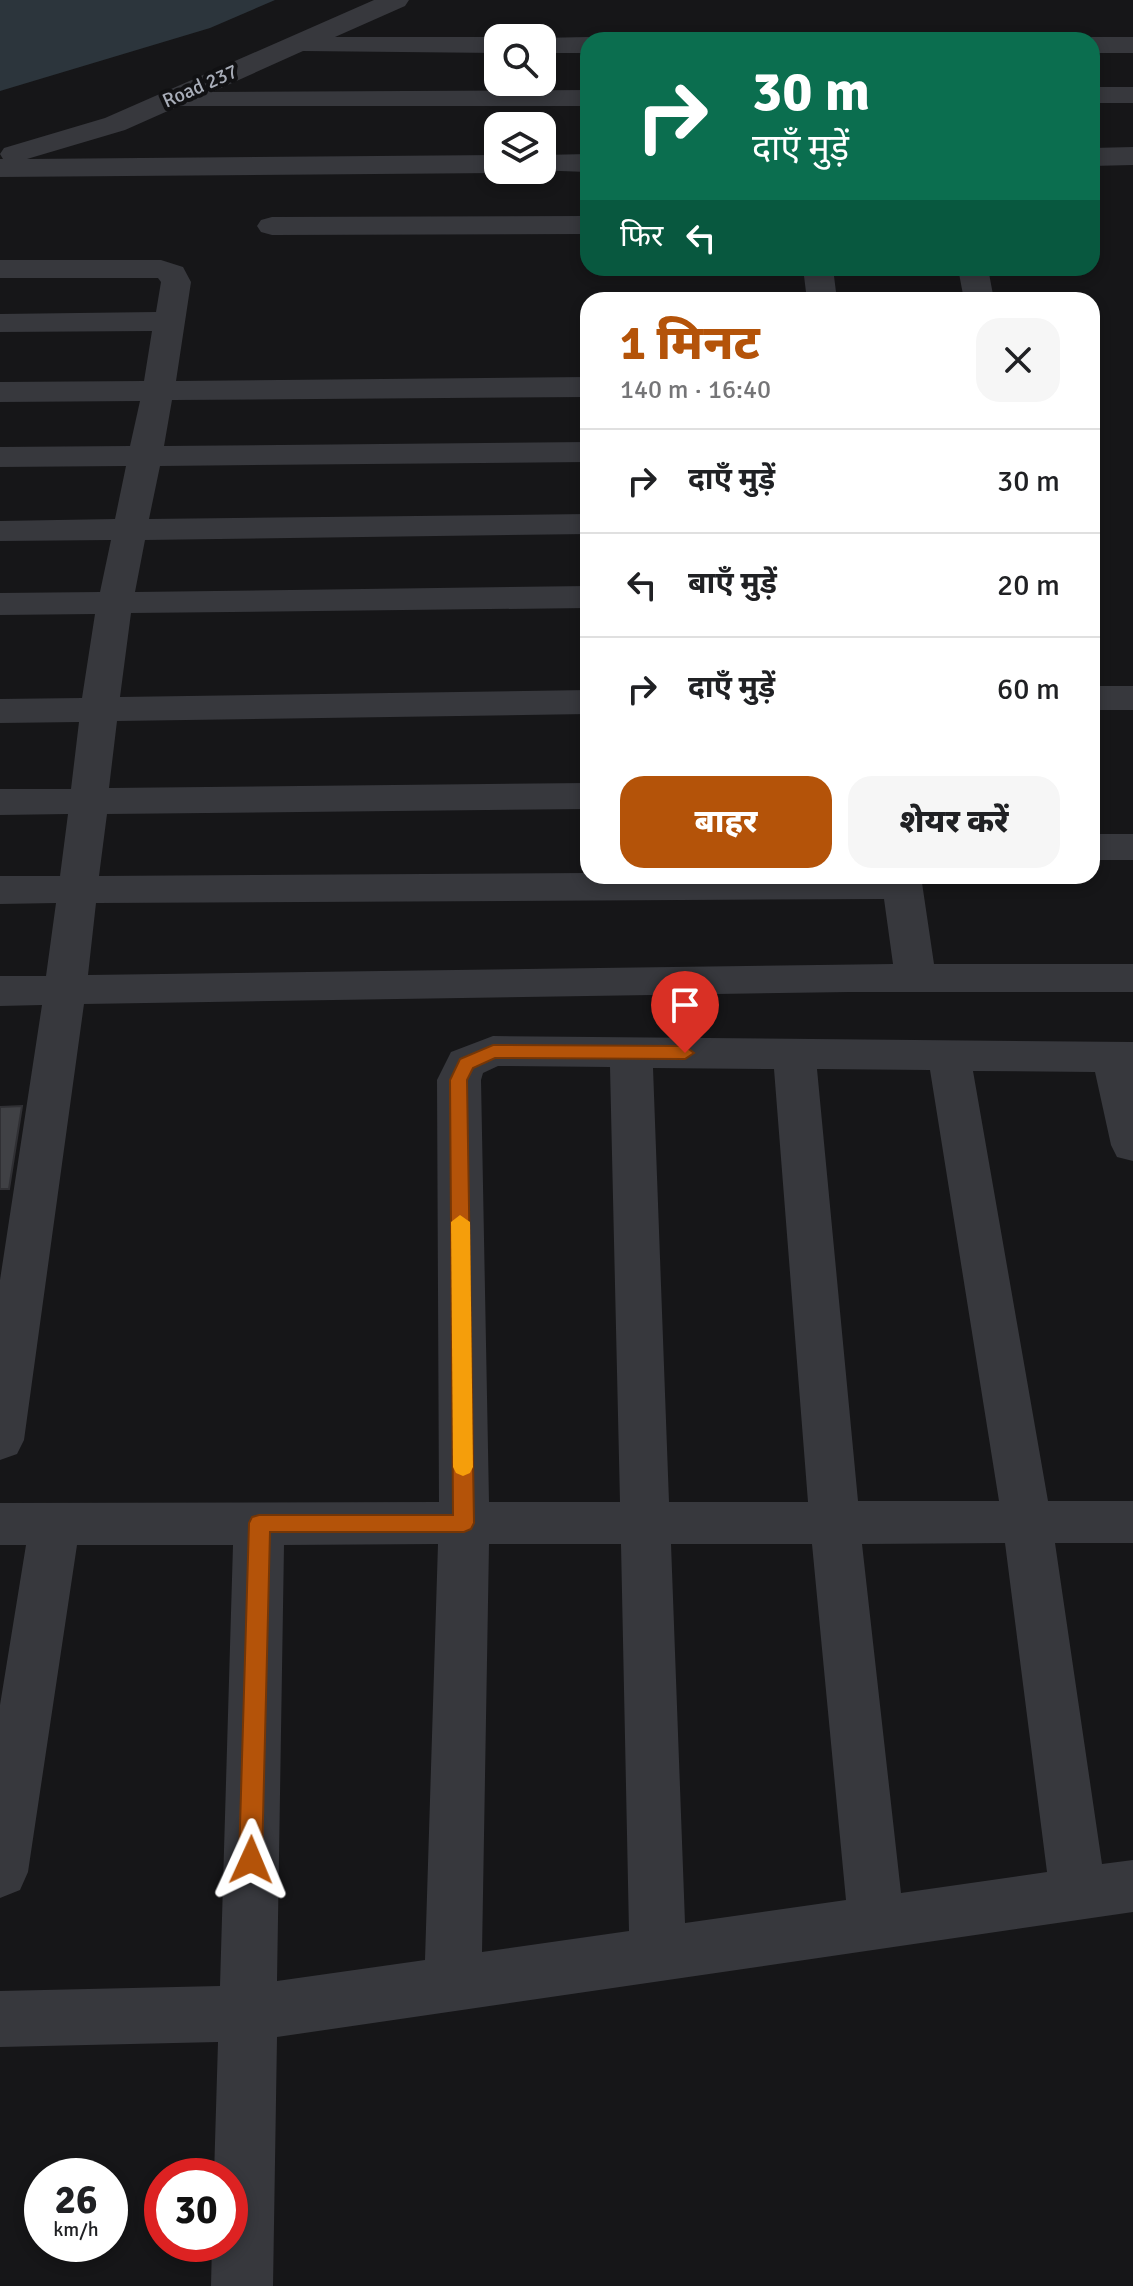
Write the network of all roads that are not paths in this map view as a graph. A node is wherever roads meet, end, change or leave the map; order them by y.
1 (396, 0) edge
2 (293, 45) junction
3 (484, 45) edge
4 (556, 45) edge
5 (580, 45) edge
6 (1100, 45) edge
7 (1133, 45) edge
8 (1100, 95) edge
9 (1133, 95) edge
10 (580, 98) edge
11 (170, 100) junction
12 (1133, 156) edge
13 (1100, 157) edge
14 (0, 158) edge
15 (580, 163) edge
16 (484, 164) edge
17 (556, 164) edge
18 (0, 168) edge
19 (580, 225) edge
20 (272, 226) dead end
21 (0, 269) edge
22 (169, 321) junction
23 (0, 323) edge
24 (580, 387) edge
25 (158, 391) junction
26 (0, 392) edge
27 (580, 452) edge
28 (0, 457) edge
29 (145, 457) junction
30 (580, 524) edge
31 (130, 530) junction
32 (0, 531) edge
33 (580, 597) edge
34 (116, 602) junction
35 (0, 604) edge
36 (1100, 698) edge
37 (1133, 698) edge
38 (580, 702) edge
39 (0, 711) edge
40 (100, 711) junction
41 (580, 796) edge
42 (0, 802) edge
43 (89, 803) junction
44 (1100, 847) edge
45 (1133, 847) edge
46 (580, 884) edge
47 (903, 884) edge
48 (0, 890) edge
49 (78, 890) junction
50 (916, 978) junction
51 (1133, 978) edge
52 (65, 990) junction
53 (0, 991) edge
54 (631, 1052) junction
55 (794, 1054) junction
56 (949, 1055) junction
57 (1123, 1057) edge
58 (1133, 1145) edge
59 (0, 1440) edge
60 (1133, 1522) edge
61 (55, 1523) junction
62 (259, 1523) junction
63 (464, 1523) junction
64 (1027, 1523) junction
65 (0, 1524) edge
66 (644, 1524) junction
67 (835, 1524) junction
68 (0, 1872) edge
69 (1133, 1886) edge
70 (1078, 1894) junction
71 (876, 1921) junction
72 (658, 1952) junction
73 (453, 1981) junction
74 (247, 2013) junction
75 (0, 2019) edge
76 (242, 2286) edge

1 - 2 street, Road 237
2 - 3 street
2 - 11 street, Road 237
4 - 5 street
6 - 7 street
8 - 9 street
10 - 11 street
11 - 14 street, Road 237
12 - 13 street
15 - 17 street
16 - 18 street
19 - 20 street
21 - 22 street
22 - 23 street
22 - 25 street
24 - 25 street
25 - 26 street
25 - 29 street
27 - 29 street
28 - 29 street
29 - 31 street
30 - 31 street
31 - 32 street
31 - 34 street
33 - 34 street
34 - 35 street
34 - 40 street
36 - 37 street
38 - 40 street
39 - 40 street
40 - 43 street
41 - 43 street
42 - 43 street
43 - 49 street
44 - 45 street
46 - 49 street
47 - 50 street
48 - 49 street
49 - 52 street
50 - 51 street
50 - 52 street
52 - 53 street
52 - 59 street
54 - 55 street
54 - 63 street
54 - 66 street
55 - 56 street
55 - 67 street
56 - 57 street
56 - 64 street
57 - 58 street
60 - 64 street
61 - 62 street
61 - 65 street
61 - 68 street
62 - 63 street
62 - 74 street
63 - 66 street
63 - 73 street
64 - 67 street
64 - 70 street
66 - 67 street
66 - 72 street
67 - 71 street
69 - 70 street
70 - 71 street
71 - 72 street
72 - 73 street
73 - 74 street
74 - 75 street
74 - 76 street

